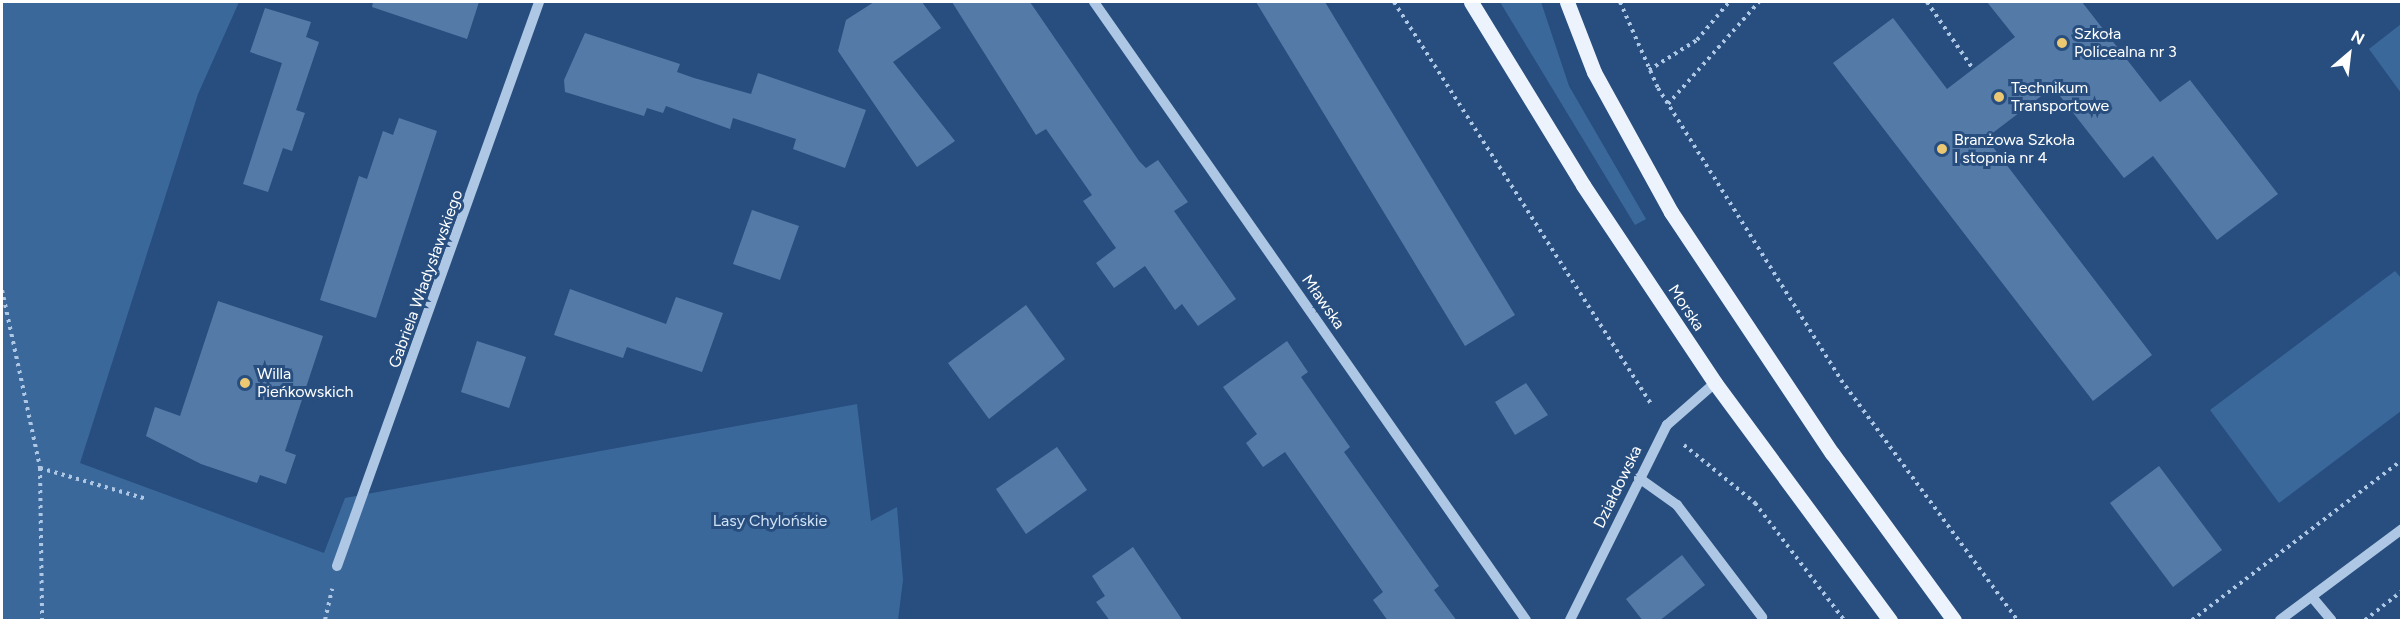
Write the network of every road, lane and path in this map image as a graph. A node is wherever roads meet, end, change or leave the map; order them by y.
1 (539, 2) edge
2 (1095, 2) edge
3 (1394, 2) edge
4 (1471, 2) edge
5 (1567, 2) edge
6 (1620, 2) edge
7 (1729, 2) edge
8 (1759, 2) edge
9 (1928, 2) edge
10 (1973, 69) dead end
11 (1648, 70) junction
12 (1668, 104) junction
13 (2, 290) edge
14 (1714, 383) junction
15 (1667, 425) junction
16 (2401, 463) edge
17 (40, 468) junction
18 (1639, 478) junction
19 (147, 499) dead end
20 (2402, 529) edge
21 (337, 566) dead end
22 (2402, 591) edge
23 (2312, 597) junction
24 (1762, 617) dead end
25 (42, 621) edge
26 (1526, 621) edge
27 (1570, 621) edge
28 (1844, 621) edge
29 (1890, 621) edge
30 (1954, 621) edge
31 (2017, 621) edge
32 (2192, 621) edge
33 (2280, 621) edge
34 (2331, 621) edge
35 (2365, 621) edge

1 - 21 street, Gabriela Władysławskiego
2 - 26 street, Mławska
3 - 15 path
4 - 14 main road, Morska
5 - 30 main road
6 - 11 path
7 - 11 path
8 - 12 path
9 - 10 path
11 - 12 path
12 - 31 path
13 - 17 path
14 - 15 street, Działdowska
14 - 29 main road, Morska
15 - 18 street, Działdowska
15 - 28 path
16 - 32 path
17 - 19 path
17 - 25 path
18 - 24 street
18 - 27 street, Działdowska
20 - 23 street
22 - 35 path
23 - 33 street
23 - 34 street

